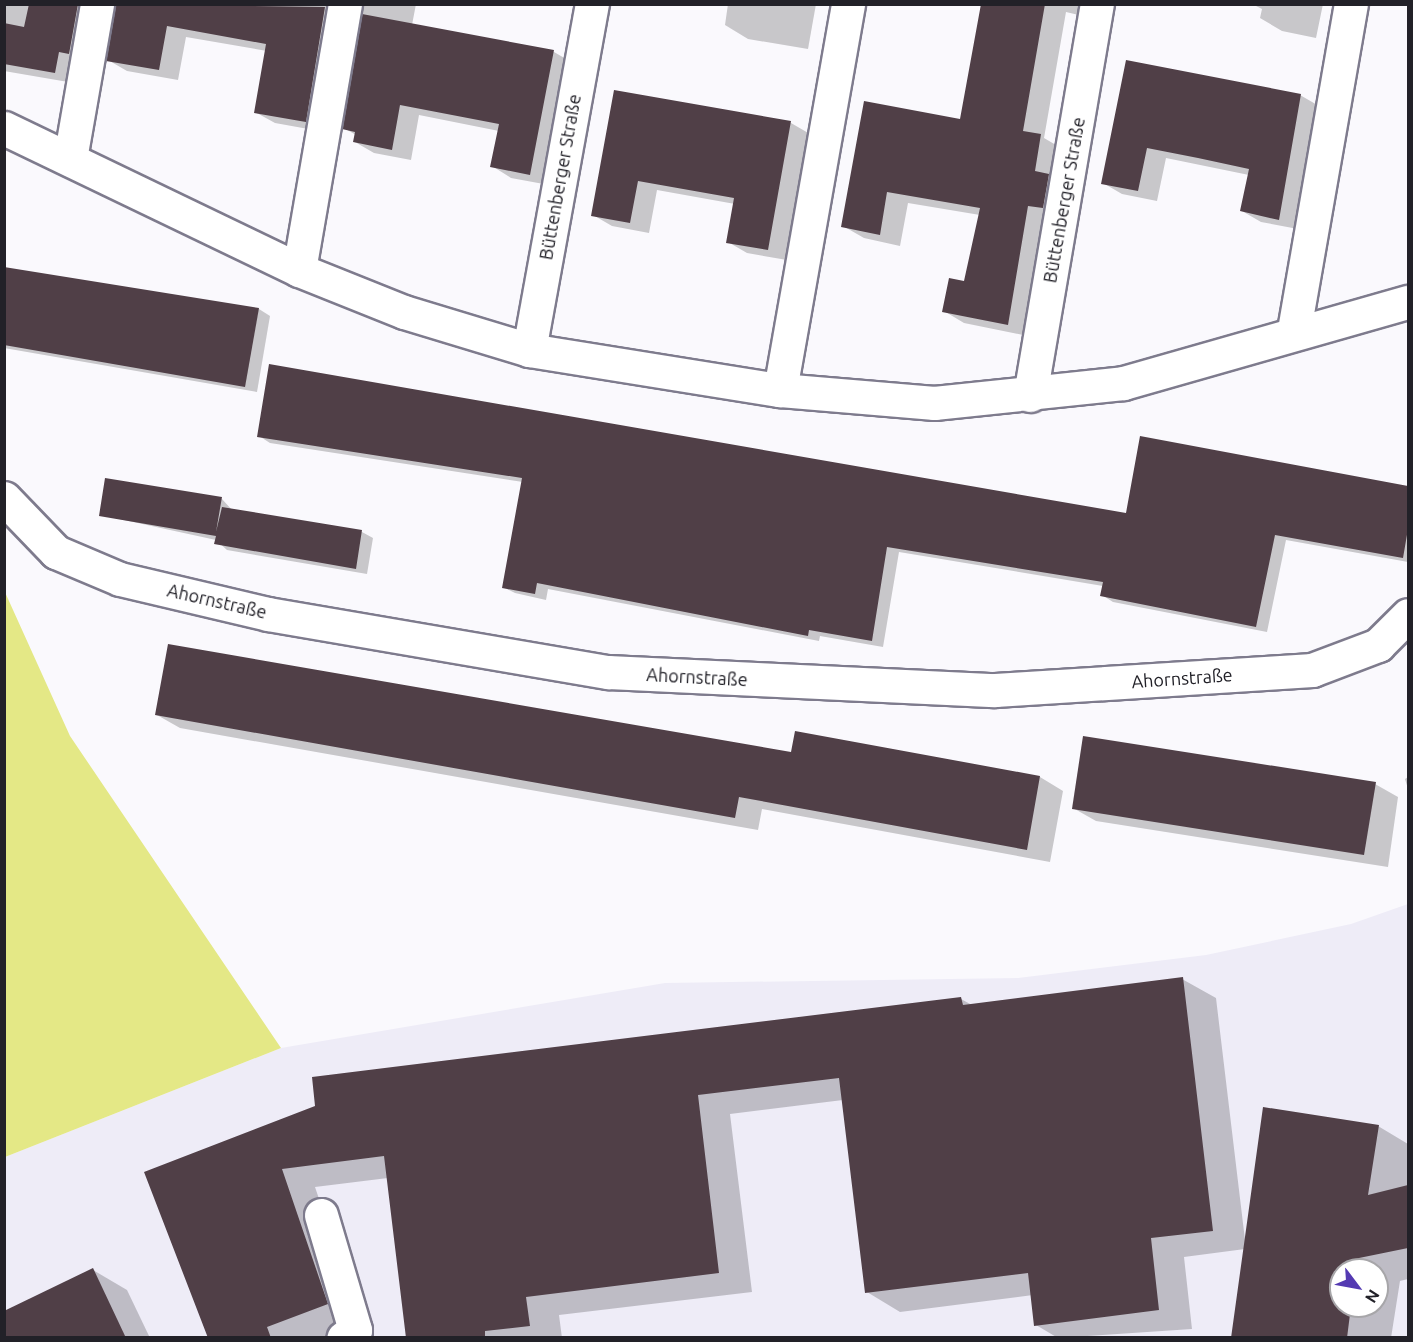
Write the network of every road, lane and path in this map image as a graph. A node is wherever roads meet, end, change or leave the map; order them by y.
1 (97, 4) edge
2 (345, 4) edge
3 (591, 4) edge
4 (848, 4) edge
5 (1097, 4) edge
6 (1351, 4) edge
7 (4, 128) edge
8 (70, 159) junction
9 (299, 270) junction
10 (1408, 302) edge
11 (1294, 330) junction
12 (529, 350) junction
13 (780, 390) junction
14 (1030, 395) junction
15 (4, 498) edge
16 (1408, 615) edge
17 (321, 1215) dead end
18 (343, 1338) edge

1 - 8 street
2 - 9 street
3 - 12 street, Büttenberger Straße
4 - 13 street
5 - 14 street, Büttenberger Straße
6 - 11 street
7 - 8 street
8 - 9 street
9 - 12 street
10 - 11 street
11 - 14 street
12 - 13 street
13 - 14 street
15 - 16 street, Ahornstraße
17 - 18 street

